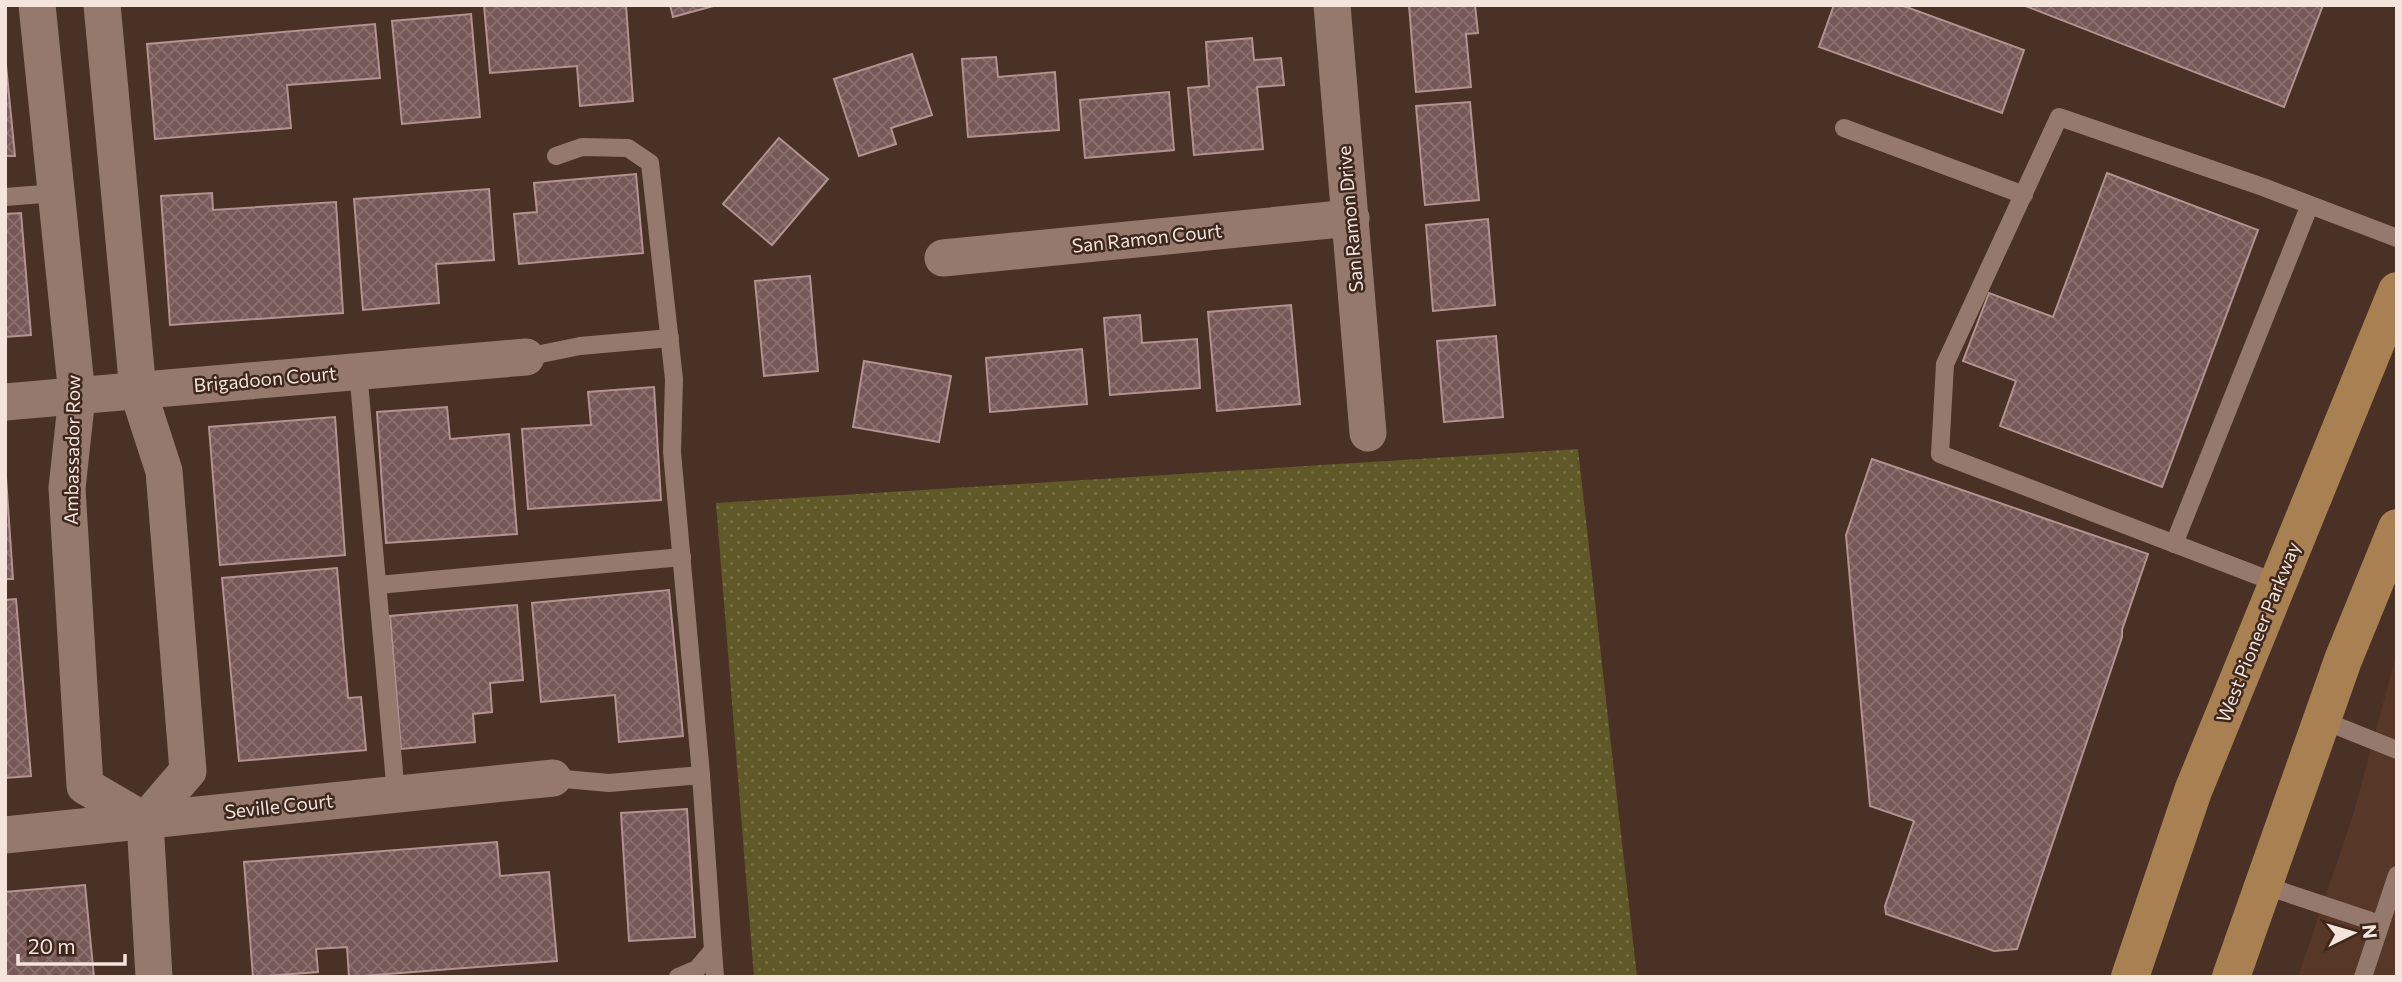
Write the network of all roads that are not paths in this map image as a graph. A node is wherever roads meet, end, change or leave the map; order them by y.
1 (37, 5) edge
2 (102, 5) edge
3 (1332, 5) edge
4 (1844, 128) dead end
5 (556, 156) dead end
6 (56, 193) junction
7 (2024, 195) junction
8 (5, 197) edge
9 (2309, 206) junction
10 (1351, 218) junction
11 (2397, 238) edge
12 (943, 258) dead end
13 (2397, 291) edge
14 (670, 338) junction
15 (526, 357) joint
16 (358, 371) junction
17 (138, 391) junction
18 (78, 396) junction
19 (5, 402) edge
20 (1368, 433) dead end
21 (2397, 528) edge
22 (2175, 544) junction
23 (682, 557) junction
24 (2277, 583) junction
25 (377, 585) junction
26 (2322, 720) junction
27 (2397, 750) edge
28 (701, 775) junction
29 (553, 778) joint
30 (396, 794) junction
31 (145, 821) junction
32 (5, 835) edge
33 (2397, 875) edge
34 (2263, 886) junction
35 (2380, 924) junction
36 (713, 950) junction
37 (154, 977) edge
38 (678, 977) edge
39 (715, 977) edge
40 (2130, 977) edge
41 (2231, 977) edge
42 (2362, 977) edge

1 - 6 street, Ambassador Row
2 - 17 street
3 - 10 street, San Ramon Drive
4 - 7 lane
5 - 14 lane
6 - 8 lane
6 - 18 street, Ambassador Row
7 - 9 lane
7 - 22 lane
9 - 11 lane
9 - 22 lane
10 - 12 street, San Ramon Court
10 - 20 street, San Ramon Drive
13 - 24 main road, West Pioneer Parkway
14 - 15 lane
14 - 23 lane
15 - 16 street, Brigadoon Court
16 - 17 street, Brigadoon Court
16 - 25 lane
17 - 18 street, Brigadoon Court
17 - 31 street
18 - 19 street, Brigadoon Court
18 - 31 street, Ambassador Row
21 - 26 main road
22 - 24 lane
23 - 25 lane
23 - 28 lane
24 - 40 main road, West Pioneer Parkway
25 - 30 lane
26 - 27 lane
26 - 34 main road
28 - 29 lane
28 - 36 lane
29 - 30 street, Seville Court
30 - 31 street, Seville Court
31 - 32 street, Seville Court
31 - 37 street
33 - 35 lane
34 - 35 lane
34 - 41 main road
35 - 42 lane
36 - 38 lane
36 - 39 lane

